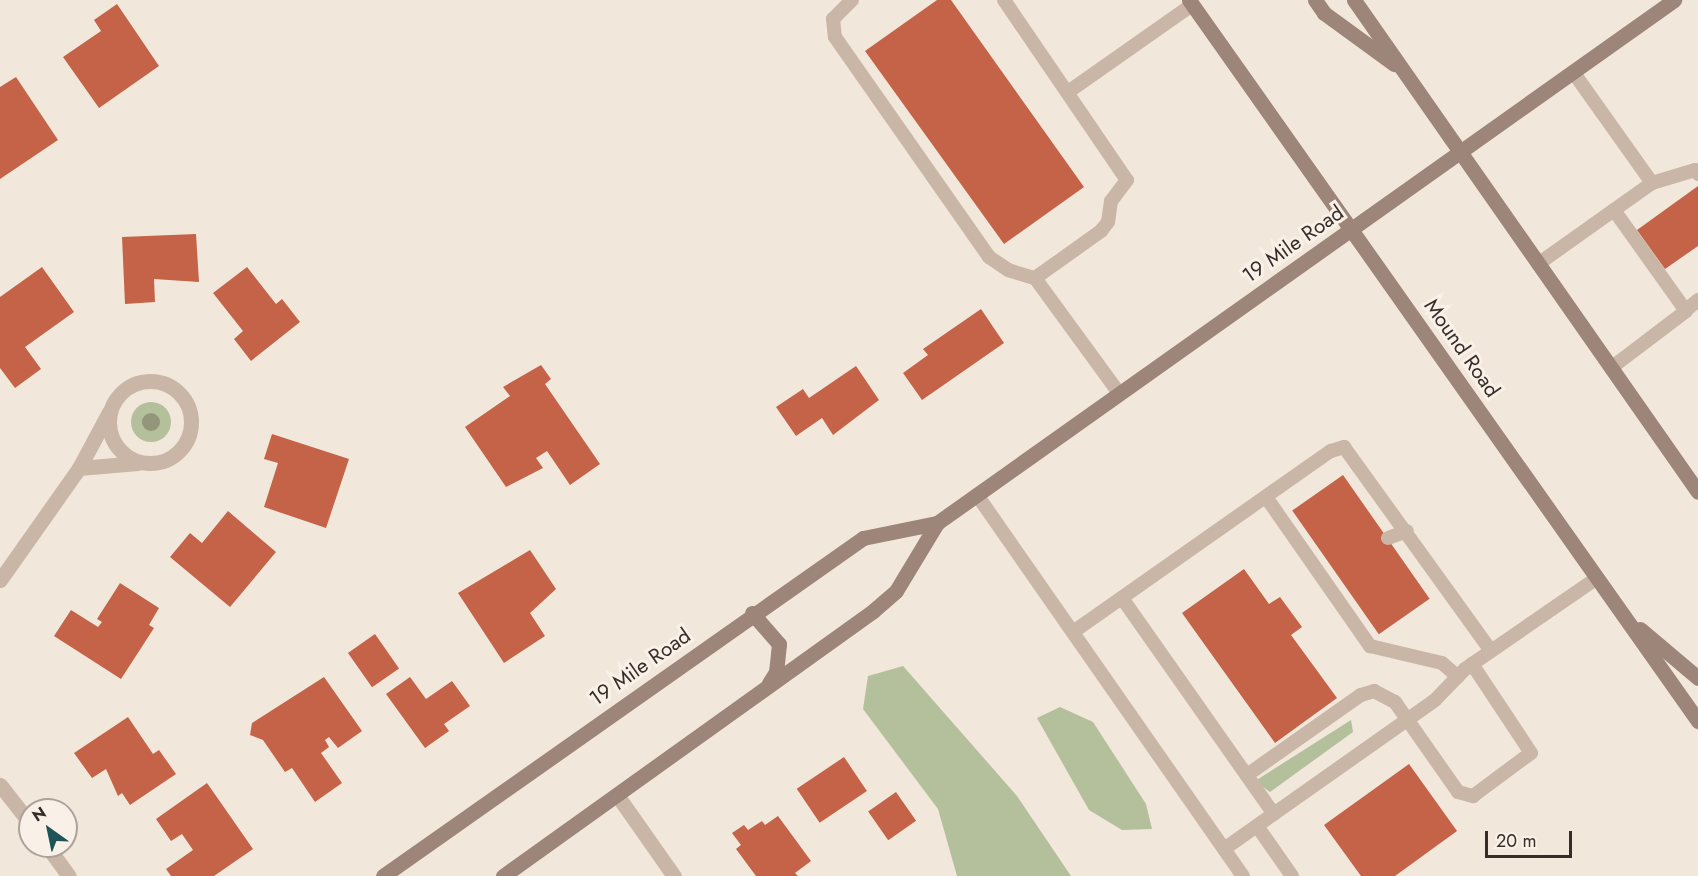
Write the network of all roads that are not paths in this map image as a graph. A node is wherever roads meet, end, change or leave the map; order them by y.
1 (852, 0) edge
2 (1004, 0) edge
3 (1316, 0) edge
4 (1354, 0) edge
5 (1674, 0) edge
6 (1190, 3) edge
7 (1404, 71) junction
8 (1573, 72) junction
9 (1068, 92) junction
10 (1459, 152) junction
11 (1698, 174) edge
12 (1652, 183) junction
13 (1614, 210) junction
14 (1352, 228) junction
15 (1538, 264) junction
16 (1035, 278) junction
17 (1698, 300) edge
18 (1685, 311) junction
19 (1611, 368) junction
20 (1119, 393) junction
21 (113, 404) junction
22 (146, 463) junction
23 (79, 468) junction
24 (1698, 492) edge
25 (977, 495) junction
26 (1266, 498) junction
27 (937, 523) junction
28 (1407, 531) junction
29 (1388, 538) dead end
30 (1336, 574) dead end
31 (1597, 578) junction
32 (0, 580) edge
33 (1328, 586) junction
34 (1122, 598) junction
35 (752, 613) junction
36 (1624, 616) junction
37 (1073, 632) junction
38 (1491, 651) junction
39 (1472, 664) junction
40 (1458, 677) junction
41 (1698, 678) edge
42 (766, 688) junction
43 (1407, 720) junction
44 (1698, 721) edge
45 (1247, 775) junction
46 (0, 785) edge
47 (617, 795) junction
48 (18, 808) edge
49 (1274, 814) junction
50 (1257, 826) junction
51 (1224, 849) junction
52 (56, 858) edge
53 (69, 876) edge
54 (383, 876) edge
55 (503, 876) edge
56 (674, 876) edge
57 (1242, 876) edge
58 (1292, 876) edge

1 - 16 lane
2 - 9 lane
3 - 7 main road
4 - 7 main road
5 - 8 main road, 19 Mile Road
6 - 9 lane
6 - 14 main road, Mound Road
7 - 10 main road
8 - 10 main road, 19 Mile Road
8 - 12 lane
9 - 16 lane
10 - 14 main road, 19 Mile Road
10 - 15 main road
11 - 12 lane
12 - 13 lane
13 - 15 lane
13 - 18 lane
14 - 20 main road, 19 Mile Road
14 - 31 main road, Mound Road
15 - 19 main road
16 - 20 lane
17 - 18 lane
18 - 19 lane
19 - 24 main road
20 - 25 main road, 19 Mile Road
21 - 22 street
21 - 22 street
21 - 23 street
22 - 23 street
23 - 32 street
25 - 27 main road, 19 Mile Road
25 - 37 lane
26 - 28 lane
26 - 33 lane
26 - 34 lane
27 - 35 main road, 19 Mile Road
27 - 42 main road, 19 Mile Road
28 - 29 lane
28 - 38 lane
30 - 33 lane
31 - 36 main road, Mound Road
31 - 38 lane
33 - 40 lane
34 - 37 lane
34 - 45 lane
35 - 42 main road
35 - 54 main road, 19 Mile Road
36 - 41 main road
36 - 44 main road, Mound Road
37 - 51 lane
38 - 39 lane
39 - 40 lane
39 - 43 lane
40 - 43 lane
42 - 47 main road, 19 Mile Road
43 - 45 lane
43 - 49 lane
45 - 49 lane
46 - 48 street
47 - 55 main road, 19 Mile Road
47 - 56 street
49 - 50 lane
50 - 51 lane
50 - 58 lane
51 - 57 lane
52 - 53 street

